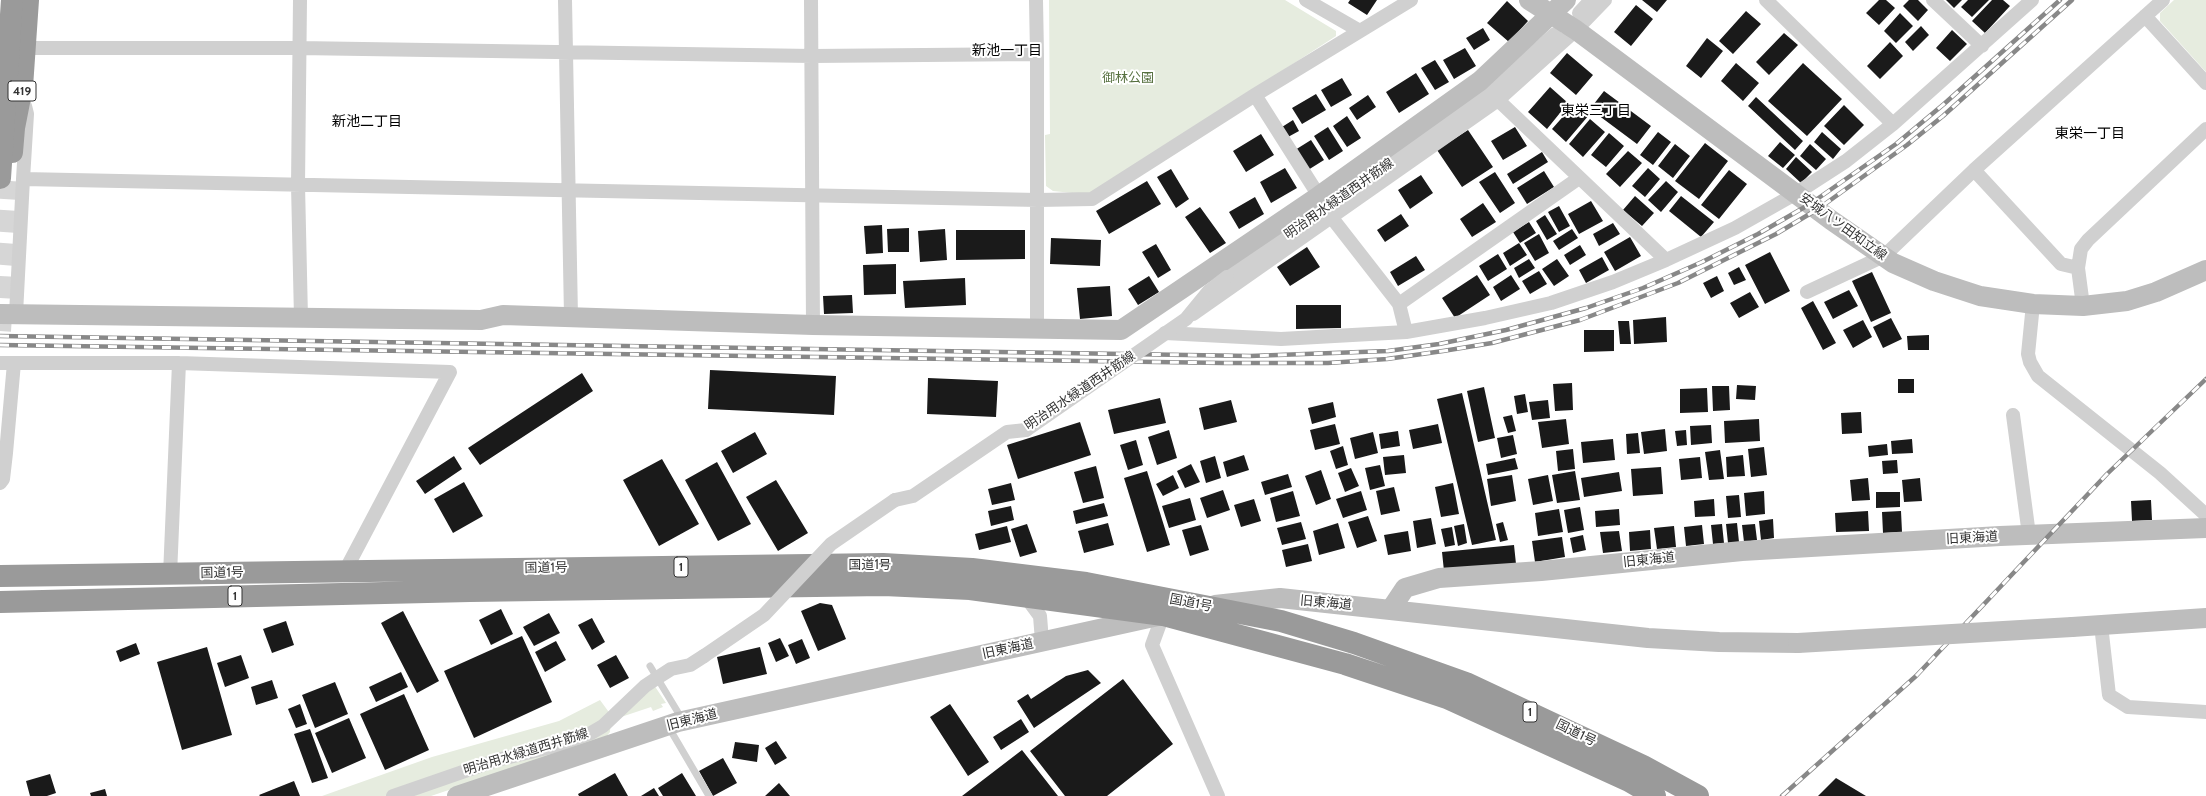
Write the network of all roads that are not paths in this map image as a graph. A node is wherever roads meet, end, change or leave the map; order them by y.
1 (12, 0) edge
2 (28, 0) edge
3 (300, 0) edge
4 (565, 0) edge
5 (811, 0) edge
6 (1036, 0) edge
7 (1306, 0) edge
8 (1411, 0) edge
9 (1529, 0) edge
10 (1591, 0) edge
11 (1605, 0) edge
12 (1766, 0) edge
13 (1933, 0) edge
14 (2032, 0) edge
15 (2163, 0) edge
16 (1574, 14) edge
17 (1552, 15) junction
18 (2145, 16) junction
19 (1360, 31) junction
20 (1555, 34) dead end
21 (1982, 46) junction
22 (0, 47) edge
23 (26, 48) junction
24 (299, 48) junction
25 (566, 52) junction
26 (1037, 54) junction
27 (812, 56) junction
28 (2206, 83) edge
29 (1255, 94) junction
30 (1498, 100) junction
31 (1893, 124) junction
32 (2206, 128) edge
33 (1974, 170) junction
34 (1579, 178) junction
35 (11, 180) edge
36 (298, 186) junction
37 (569, 191) junction
38 (1795, 194) junction
39 (814, 195) junction
40 (1319, 196) junction
41 (1038, 200) junction
42 (1332, 218) junction
43 (1884, 256) junction
44 (1666, 260) junction
45 (2078, 268) junction
46 (2206, 270) edge
47 (1807, 292) dead end
48 (1399, 304) junction
49 (2033, 304) junction
50 (2083, 306) junction
51 (8, 314) edge
52 (572, 316) junction
53 (301, 318) junction
54 (814, 325) junction
55 (1037, 328) junction
56 (1406, 332) junction
57 (7, 363) edge
58 (179, 363) junction
59 (2013, 415) dead end
60 (0, 483) edge
61 (2206, 515) edge
62 (2206, 528) edge
63 (2029, 535) junction
64 (345, 571) junction
65 (170, 574) junction
66 (0, 576) edge
67 (1026, 597) junction
68 (0, 602) edge
69 (1208, 606) junction
70 (1391, 609) junction
71 (1163, 615) junction
72 (2206, 618) edge
73 (2101, 625) junction
74 (1042, 641) junction
75 (654, 672) junction
76 (2206, 712) edge
77 (675, 724) junction
78 (393, 796) edge
79 (457, 796) edge
80 (709, 796) edge
81 (1218, 796) edge
82 (1655, 796) edge
83 (1698, 796) edge

1 - 35 highway, 419, bridge
2 - 23 highway, 419
3 - 24 street
4 - 25 street
5 - 27 street
6 - 26 street
7 - 19 street
8 - 19 street
9 - 17 street, 安城八ツ田知立線
10 - 16 street
11 - 16 street
12 - 31 street
13 - 21 street
14 - 21 street
15 - 18 street
16 - 17 street
16 - 17 street, 安城八ツ田知立線
16 - 30 street
16 - 38 street, 安城八ツ田知立線
17 - 40 street
18 - 28 street
18 - 33 street
19 - 29 street
20 - 75 street, 明治用水緑道西井筋線, bridge
21 - 31 street
22 - 23 highway
23 - 24 street
23 - 35 highway, 419
24 - 25 street
24 - 36 street
25 - 27 street
25 - 37 street
26 - 27 street
26 - 41 street
27 - 39 street
29 - 40 street
29 - 41 street
30 - 34 street
30 - 42 street
31 - 38 street
32 - 45 street
33 - 43 street
33 - 45 street
34 - 44 street
34 - 48 street
35 - 36 street
35 - 51 street
36 - 37 street
36 - 53 street
37 - 39 street
37 - 52 street
38 - 43 street, 安城八ツ田知立線
38 - 44 street
39 - 41 street
39 - 54 street
40 - 55 street
41 - 55 street
42 - 48 street
42 - 56 street
43 - 47 street
43 - 49 street, 安城八ツ田知立線
44 - 56 street
45 - 50 street
46 - 50 street, 安城八ツ田知立線
48 - 56 street
49 - 50 street, 安城八ツ田知立線
49 - 61 street
51 - 53 street
52 - 53 street
52 - 54 street
54 - 55 street
57 - 58 street
57 - 60 street
58 - 64 street
58 - 65 street
59 - 63 street
62 - 63 street, 旧東海道
63 - 70 street, 旧東海道
64 - 65 highway, 国道1号 / 1
64 - 69 highway, 国道1号 / 1
65 - 66 highway, 国道1号 / 1
67 - 68 highway, 国道1号 / 1
67 - 71 highway, 国道1号 / 1
67 - 74 street
69 - 70 street, 旧東海道
69 - 71 street, 旧東海道
69 - 83 highway, 国道1号 / 1
70 - 73 street, bridge
71 - 74 street, 旧東海道
71 - 81 street
71 - 82 highway, 国道1号 / 1
72 - 73 street
73 - 76 street
74 - 77 street, 旧東海道
75 - 77 lane
75 - 78 street, 明治用水緑道西井筋線
77 - 79 street, 旧東海道
77 - 80 lane

